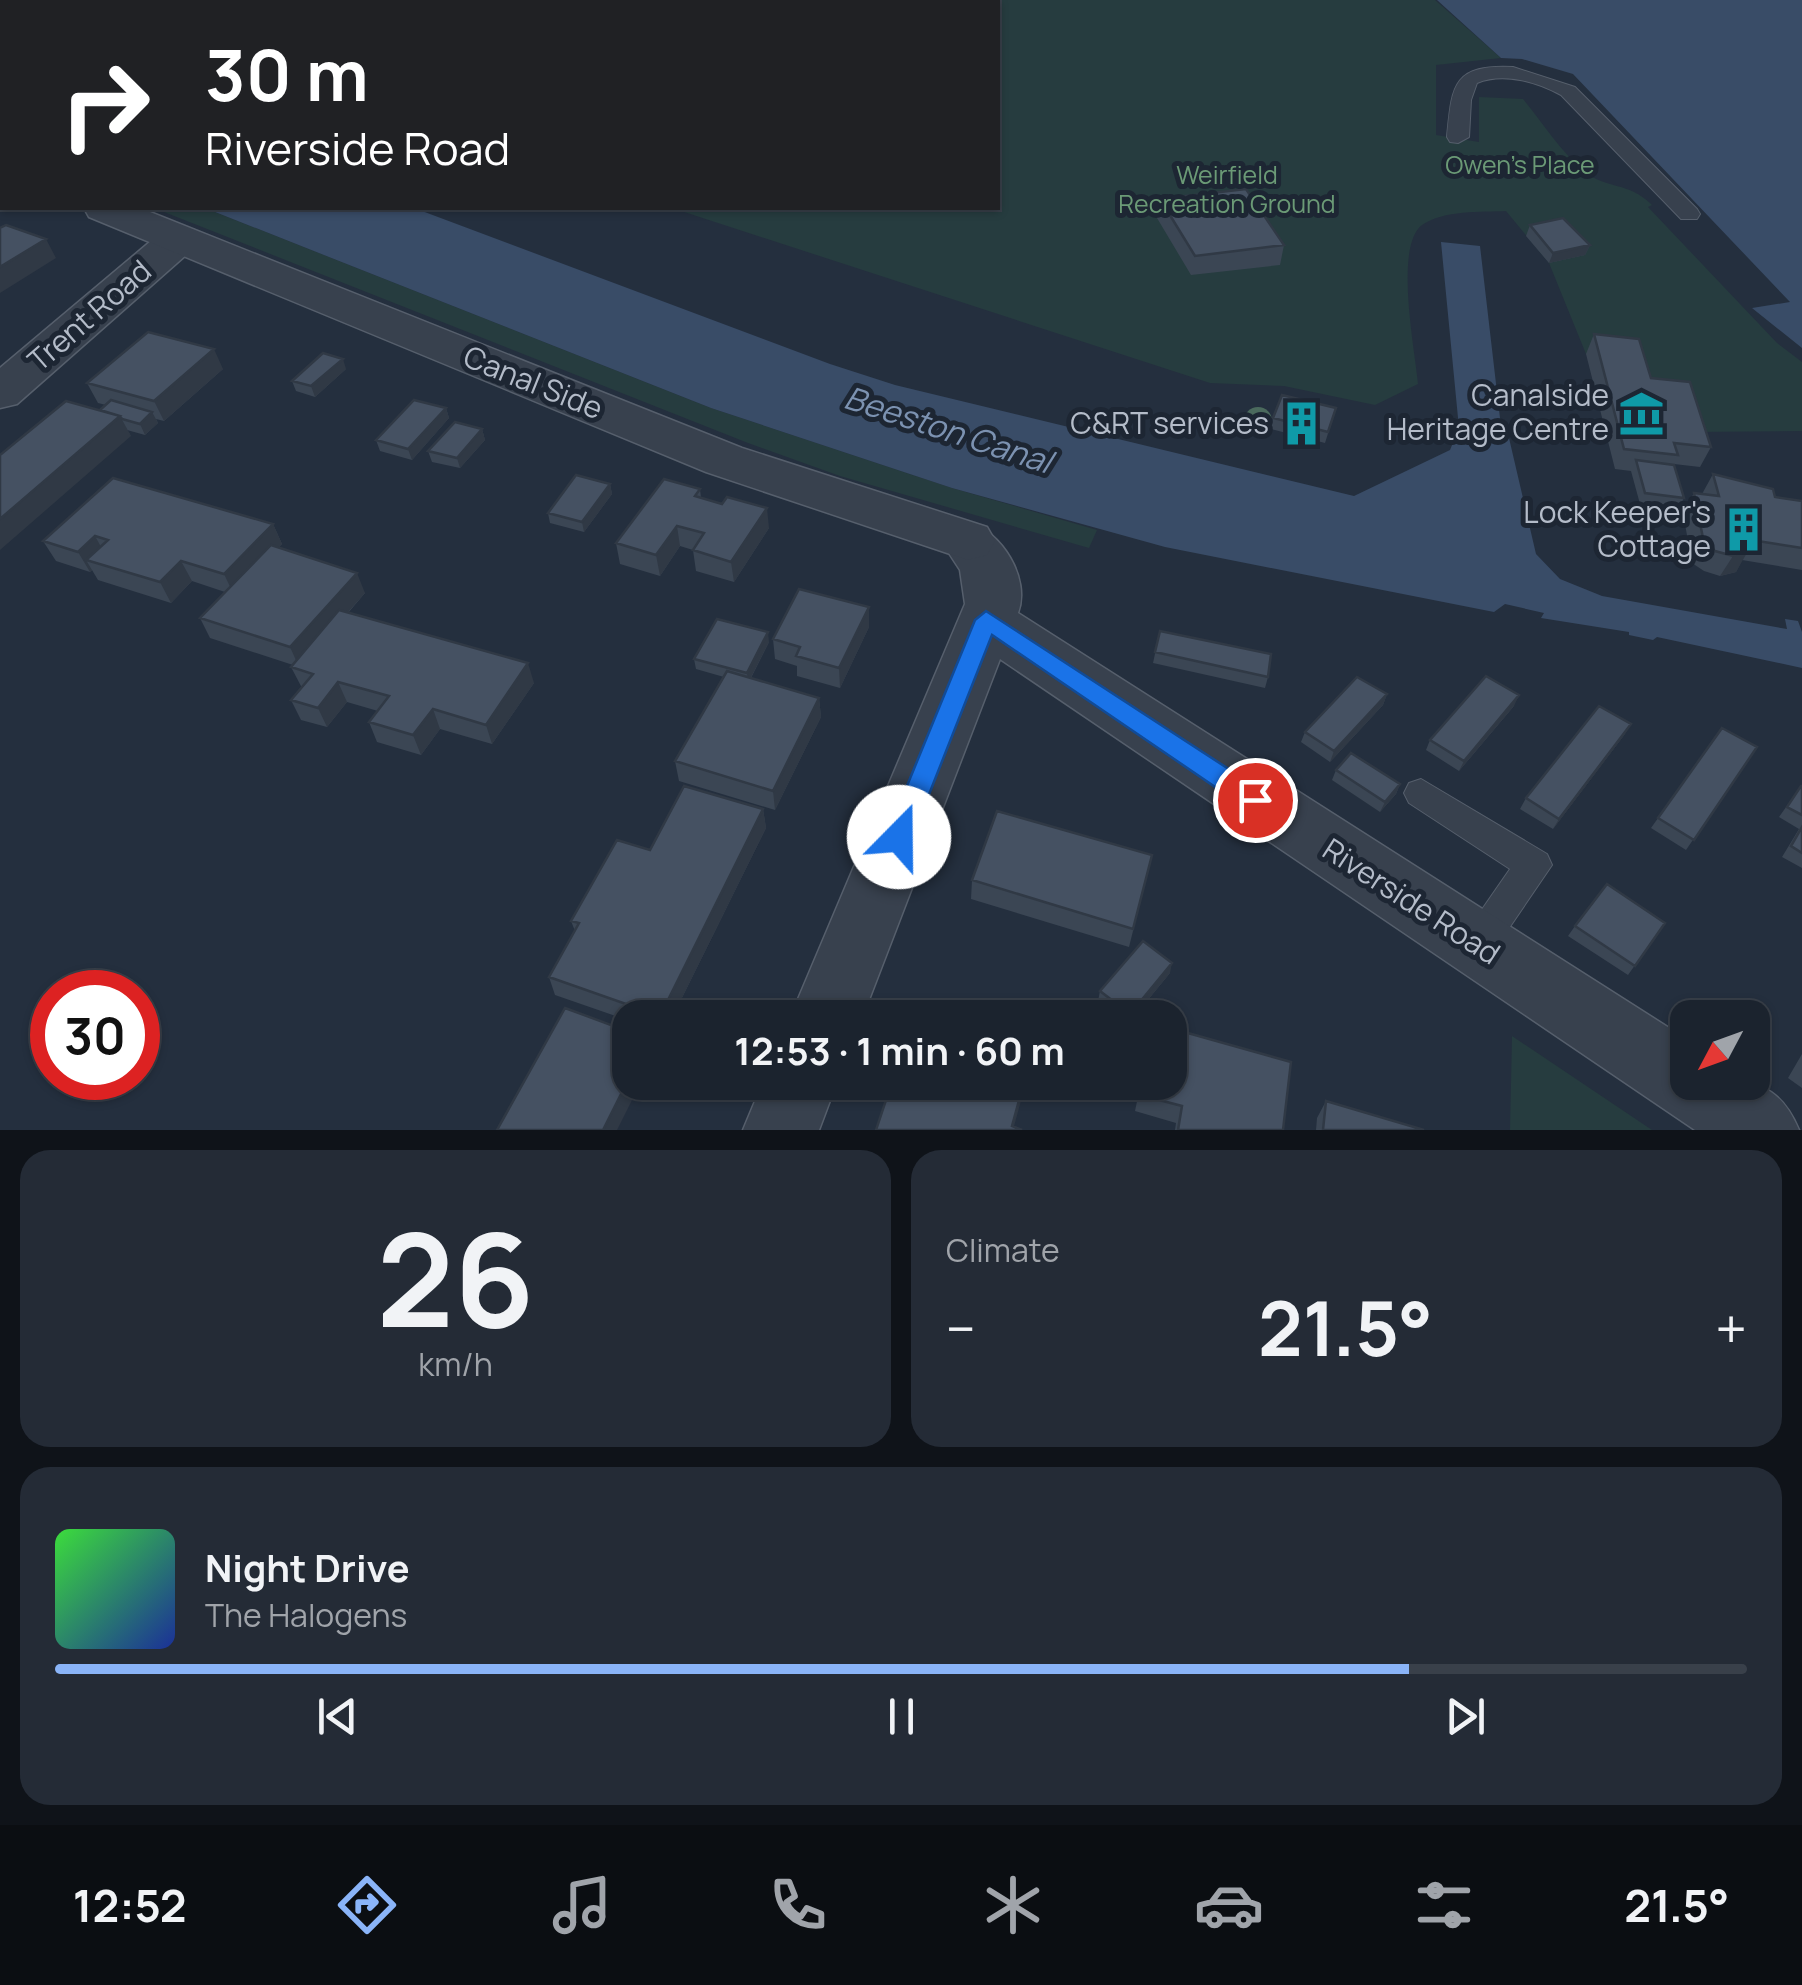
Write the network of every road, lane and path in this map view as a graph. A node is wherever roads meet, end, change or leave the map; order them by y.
1 (1458, 137) dead end
2 (109, 210) edge
3 (1688, 214) dead end
4 (180, 239) junction
5 (0, 393) edge
6 (986, 620) junction
7 (1422, 793) dead end
8 (1477, 944) junction
9 (833, 1000) edge
10 (1670, 1070) edge
11 (793, 1100) edge
12 (1715, 1100) edge
13 (781, 1130) edge
14 (1760, 1130) edge

1 - 3 lane
2 - 4 street, Canal Side
4 - 5 street, Trent Road
4 - 6 street, Canal Side
6 - 8 street, Riverside Road
6 - 9 street
7 - 8 lane
8 - 10 street, Riverside Road
11 - 13 street
12 - 14 street, Riverside Road

